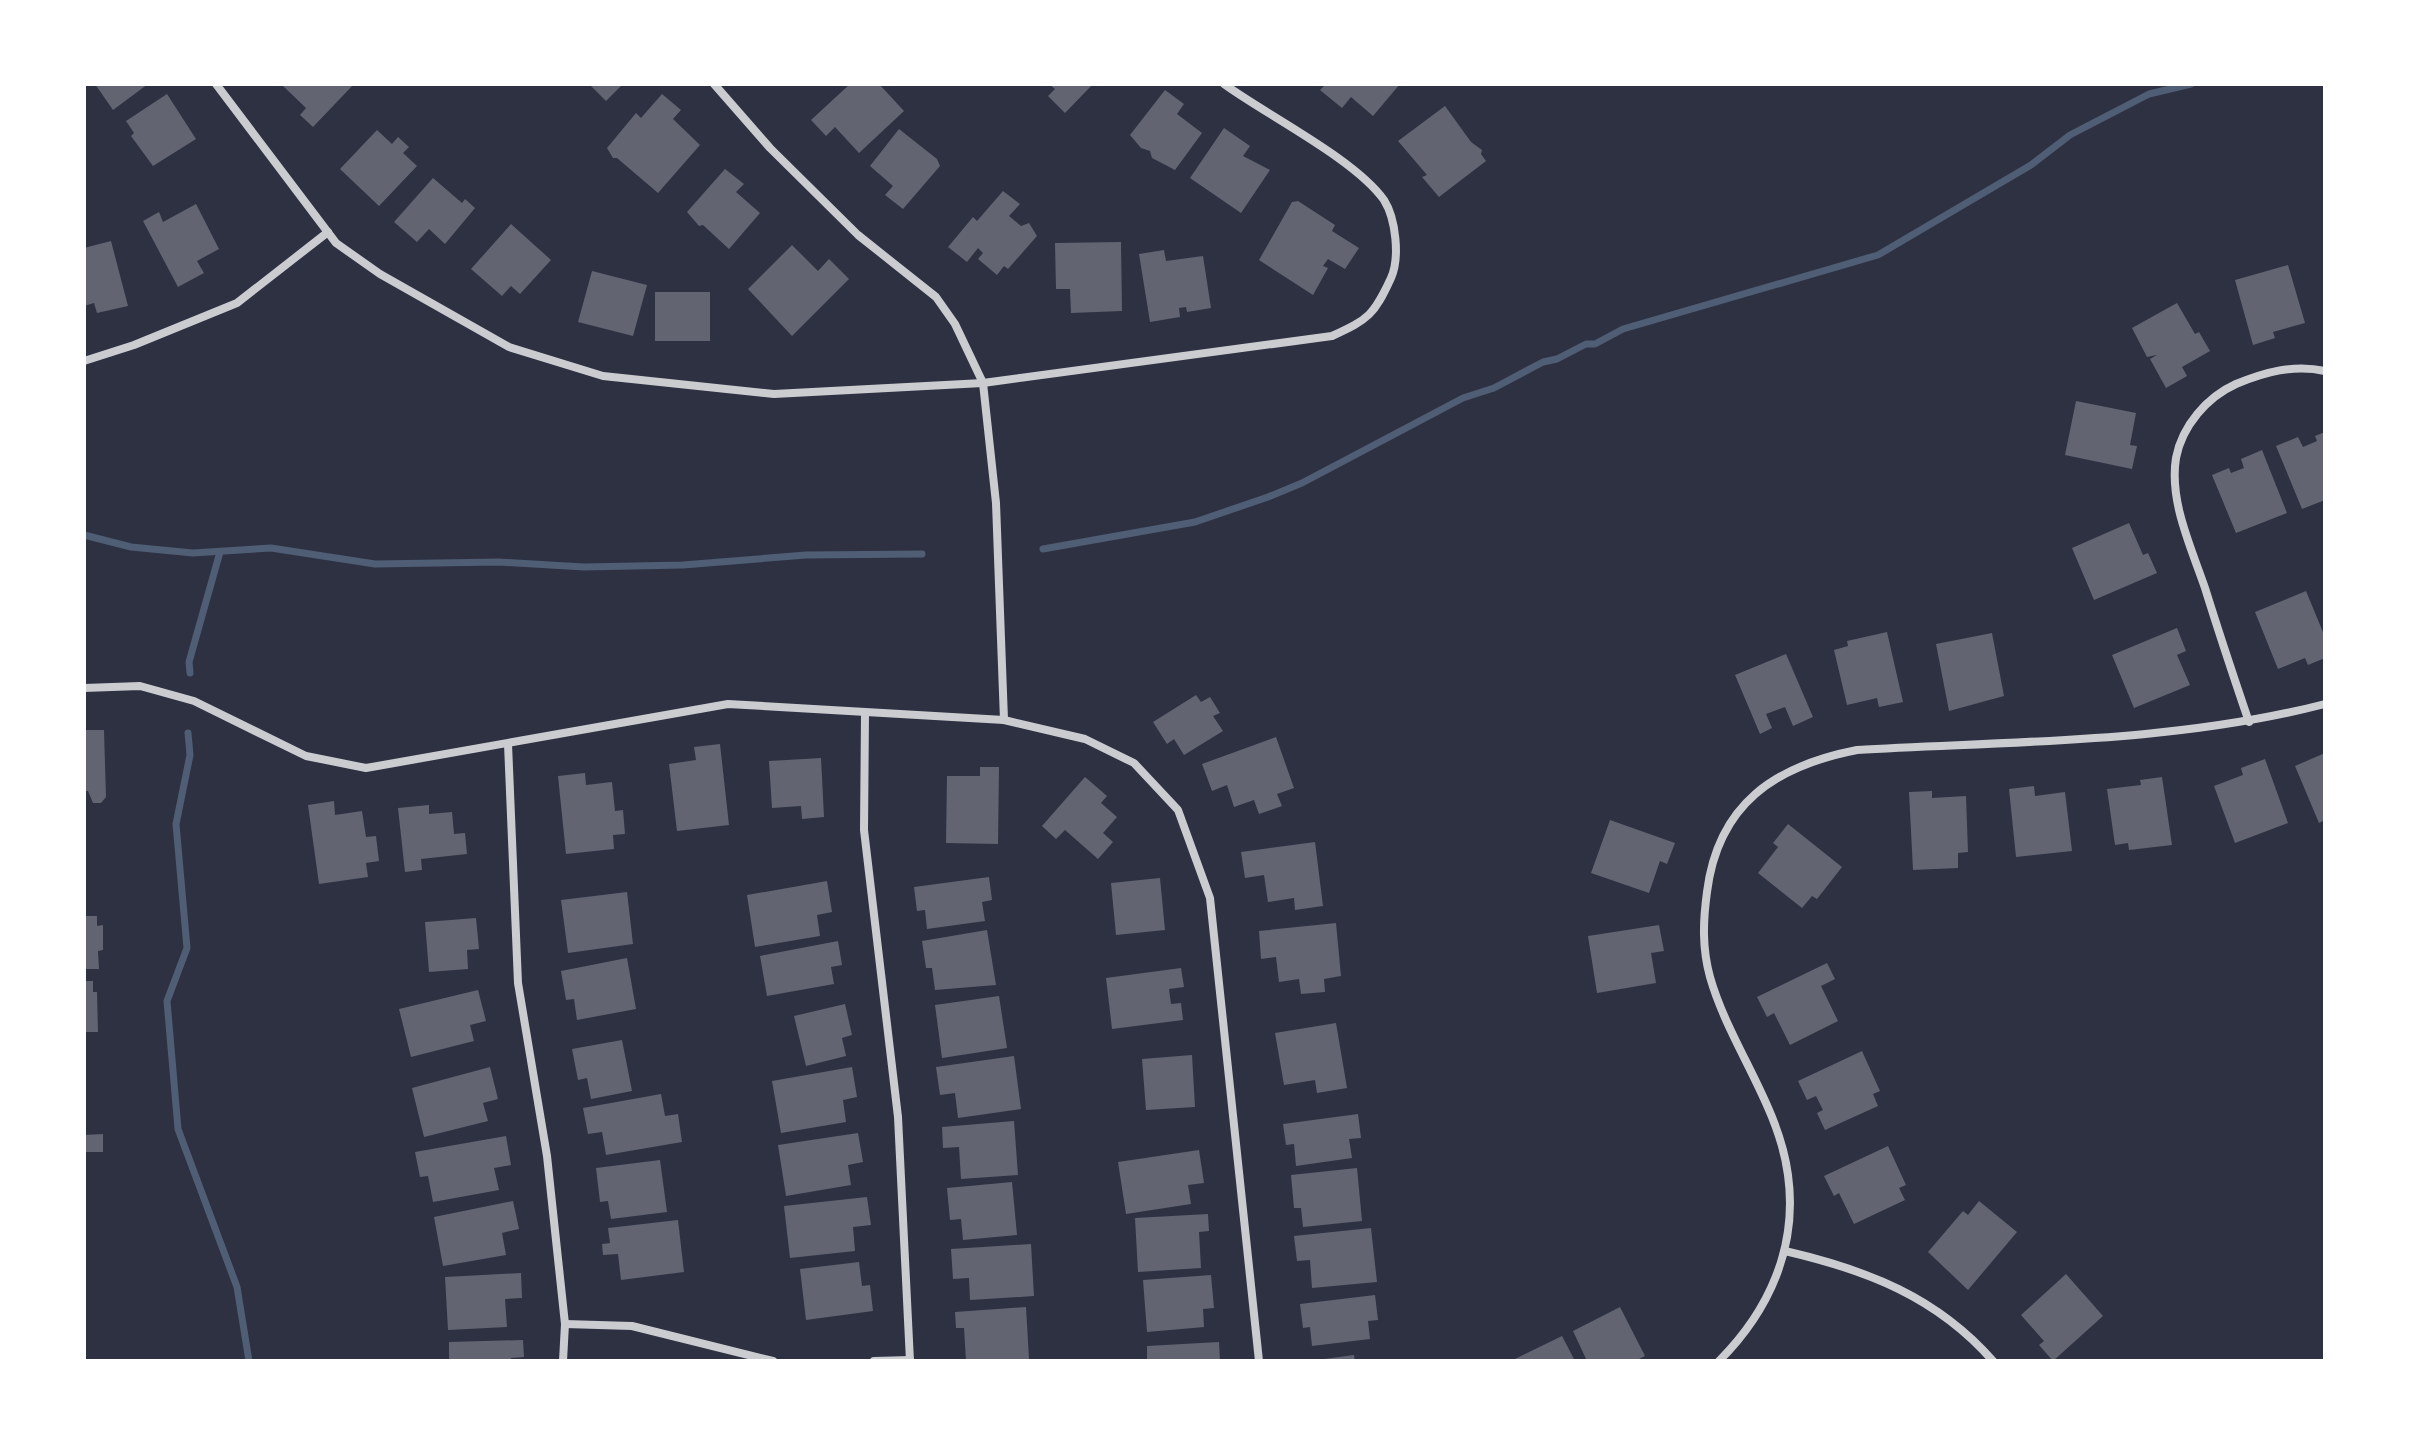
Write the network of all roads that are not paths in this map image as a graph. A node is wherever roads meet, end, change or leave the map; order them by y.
1 (216, 84) edge
2 (714, 84) edge
3 (1224, 84) edge
4 (328, 232) junction
5 (84, 361) edge
6 (2325, 371) edge
7 (983, 383) junction
8 (84, 688) edge
9 (2325, 704) edge
10 (865, 714) junction
11 (1004, 720) junction
12 (2249, 722) junction
13 (508, 744) junction
14 (1785, 1251) junction
15 (565, 1324) junction
16 (910, 1360) edge
17 (563, 1361) edge
18 (773, 1361) edge
19 (874, 1361) edge
20 (1259, 1361) edge
21 (1719, 1361) edge
22 (1993, 1361) edge

1 - 4 street
2 - 7 street
3 - 7 street
4 - 5 street
4 - 7 street
6 - 12 street
7 - 11 street
8 - 13 street
9 - 12 street
10 - 11 street
10 - 13 street
10 - 16 street
11 - 20 street
12 - 14 street
13 - 15 street
14 - 21 street
14 - 22 street
15 - 17 street
15 - 18 street
16 - 19 street

